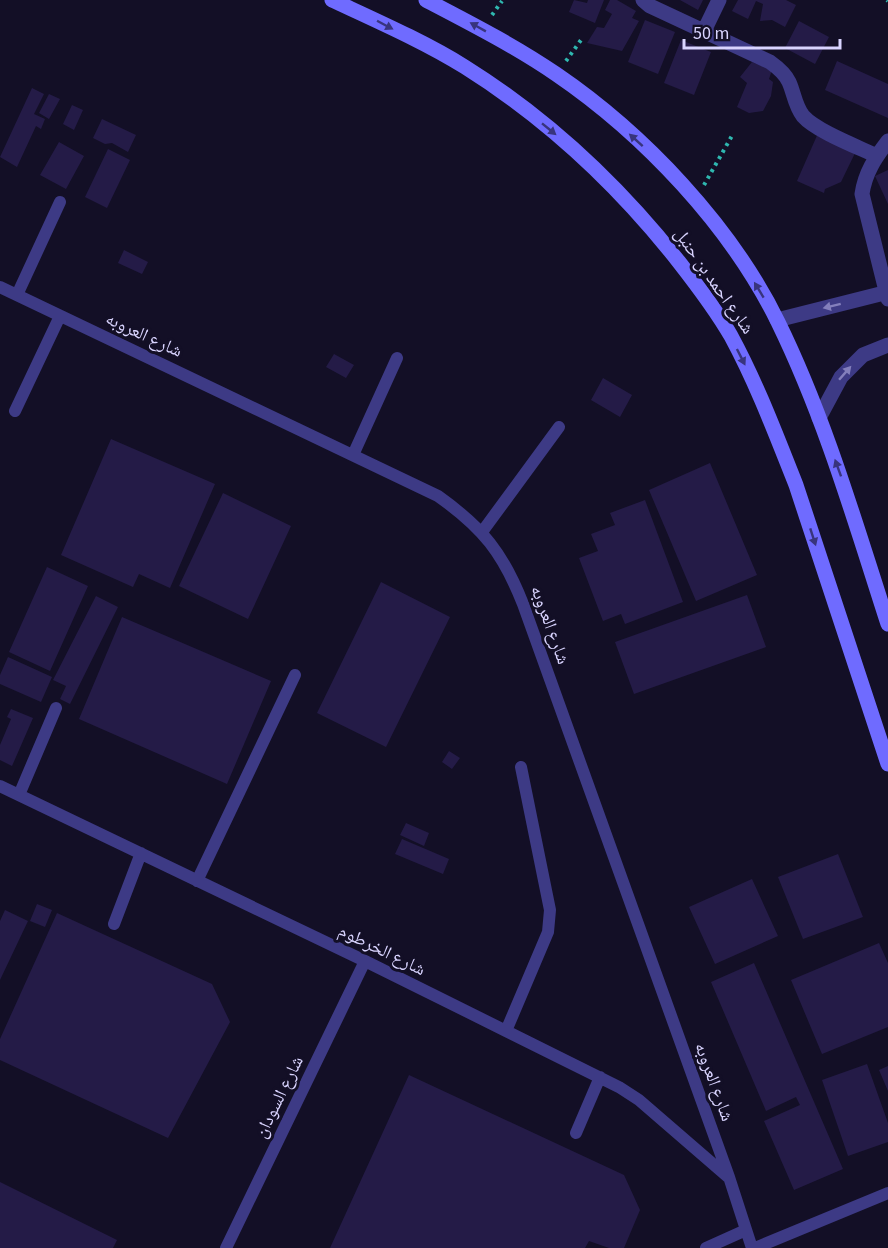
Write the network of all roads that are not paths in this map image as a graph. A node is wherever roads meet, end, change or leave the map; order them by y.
1 (332, 0) edge
2 (426, 0) edge
3 (643, 0) edge
4 (718, 0) edge
5 (704, 31) junction
6 (884, 148) edge
7 (60, 202) dead end
8 (0, 287) edge
9 (888, 294) edge
10 (17, 295) junction
11 (60, 316) junction
12 (777, 320) junction
13 (888, 345) edge
14 (397, 358) dead end
15 (15, 411) dead end
16 (819, 418) junction
17 (559, 428) dead end
18 (353, 454) junction
19 (482, 532) junction
20 (888, 624) edge
21 (295, 675) dead end
22 (56, 708) dead end
23 (888, 764) edge
24 (521, 767) dead end
25 (0, 786) edge
26 (20, 795) junction
27 (141, 854) junction
28 (197, 880) junction
29 (114, 924) dead end
30 (365, 961) junction
31 (506, 1031) junction
32 (600, 1077) junction
33 (576, 1133) dead end
34 (729, 1177) junction
35 (888, 1193) edge
36 (746, 1230) junction
37 (226, 1248) edge
38 (706, 1248) edge
39 (753, 1248) edge

1 -> 23 street, شارع احمد بن حنبل
12 -> 2 street, شارع احمد بن حنبل
3 - 5 street
4 - 5 street
5 - 6 street
6 - 9 street
7 - 10 lane
8 - 10 lane, شارع العروبه
9 -> 12 street
10 - 11 lane, شارع العروبه
11 - 15 lane
11 - 18 lane, شارع العروبه
12 - 16 street, شارع احمد بن حنبل
16 -> 13 street
14 - 18 lane
20 -> 16 street, شارع احمد بن حنبل
17 - 19 lane
18 - 19 lane, شارع العروبه
19 - 34 lane, شارع العروبه
21 - 28 lane
22 - 26 lane
24 - 31 lane
25 - 26 lane, شارع الخرطوم
26 - 27 lane, شارع الخرطوم
27 - 28 lane, شارع الخرطوم
27 - 29 lane
28 - 30 lane, شارع الخرطوم
30 - 31 lane, شارع الخرطوم
30 - 37 lane, شارع السودان
31 - 32 lane, شارع الخرطوم
32 - 33 lane
32 - 34 lane, شارع الخرطوم
34 - 36 lane, شارع العروبه
35 - 39 lane
36 - 38 lane
36 - 39 lane, شارع العروبه

